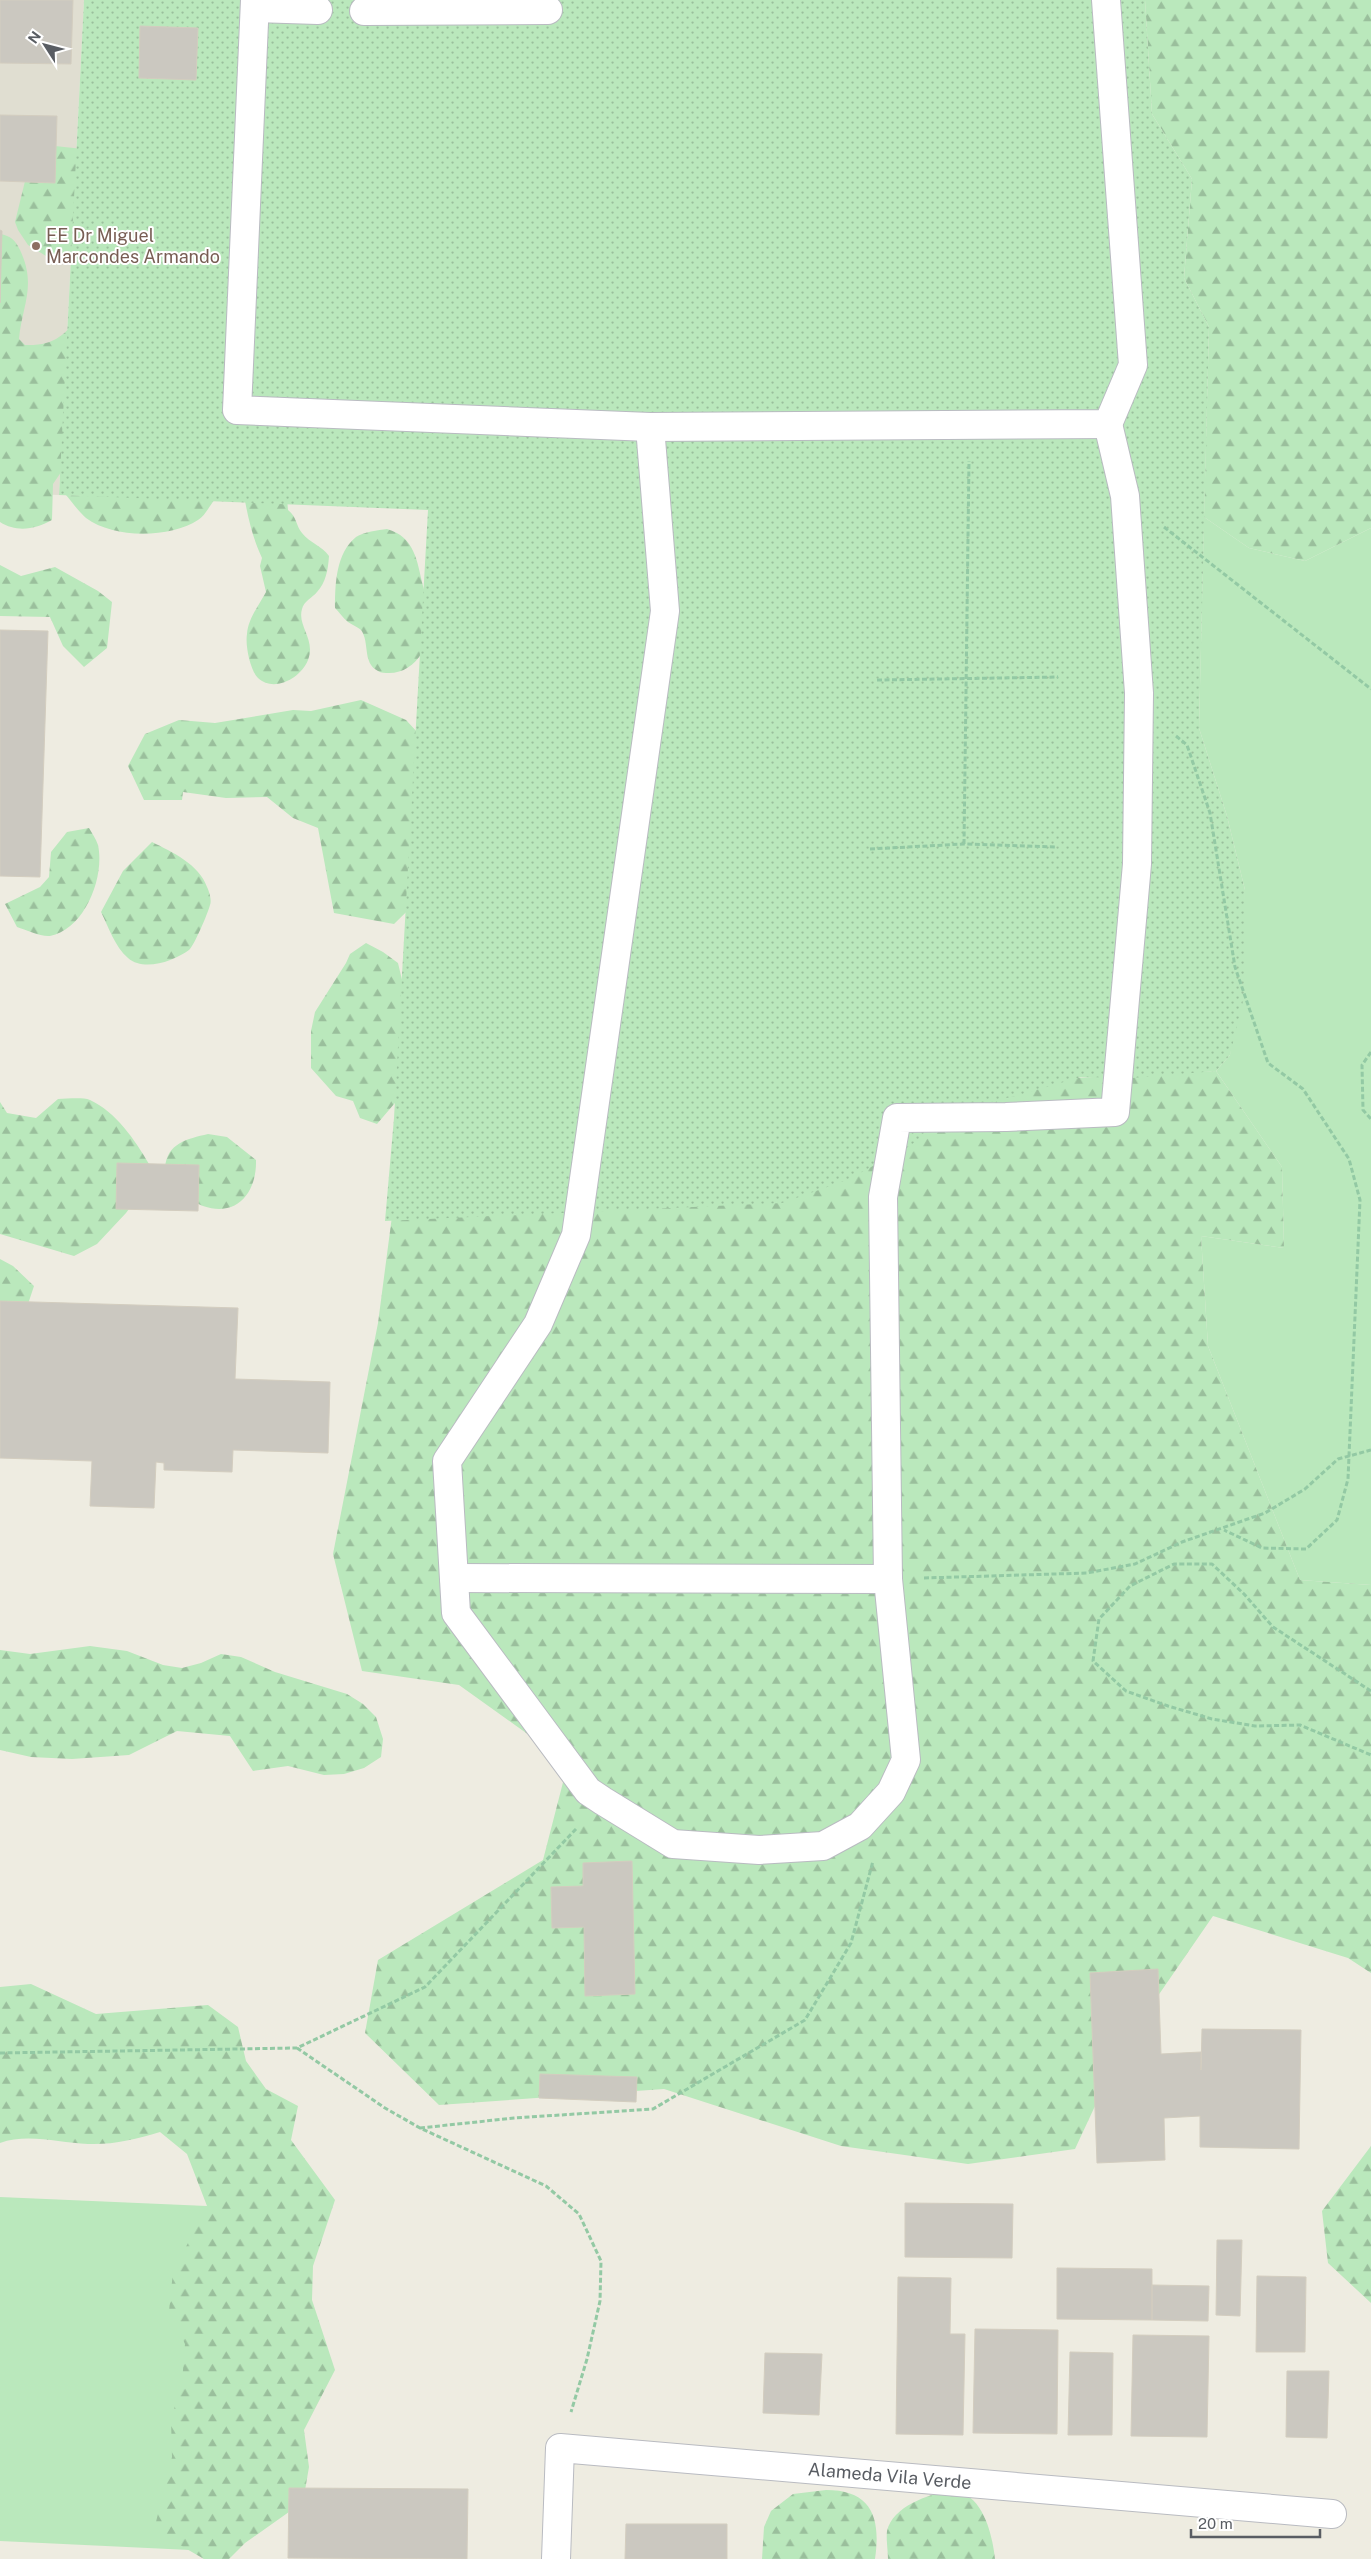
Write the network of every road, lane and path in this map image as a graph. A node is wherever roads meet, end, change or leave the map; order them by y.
1 (1106, 0) edge
2 (255, 4) edge
3 (318, 10) dead end
4 (548, 10) dead end
5 (364, 11) dead end
6 (1108, 424) junction
7 (969, 426) junction
8 (650, 427) junction
9 (1125, 496) junction
10 (966, 677) junction
11 (1058, 678) dead end
12 (877, 680) dead end
13 (1371, 689) edge
14 (1139, 693) junction
15 (964, 844) junction
16 (1055, 847) dead end
17 (870, 849) dead end
18 (1371, 1052) edge
19 (1371, 1119) edge
20 (1371, 1450) edge
21 (1349, 1456) junction
22 (1224, 1530) junction
23 (454, 1578) junction
24 (888, 1579) junction
25 (1371, 1691) edge
26 (1371, 1755) edge
27 (603, 1801) junction
28 (874, 1858) dead end
29 (297, 2048) junction
30 (0, 2053) edge
31 (420, 2128) junction
32 (560, 2448) junction
33 (1332, 2514) dead end
34 (556, 2559) edge

1 - 6 street
2 - 3 street
2 - 8 street
4 - 5 street
6 - 7 street
6 - 9 street
7 - 8 street
7 - 10 path
8 - 23 street
9 - 13 path
9 - 14 street
10 - 11 path
10 - 12 path
10 - 15 path
14 - 21 path
14 - 24 street
15 - 16 path
15 - 17 path
18 - 19 path
20 - 21 path
21 - 22 path
21 - 22 path
22 - 24 path
23 - 24 street
23 - 27 street
24 - 27 street
25 - 26 path
27 - 29 path
28 - 31 path
29 - 30 path
29 - 31 path
31 - 32 path
32 - 33 street, Alameda Vila Verde
32 - 34 street

